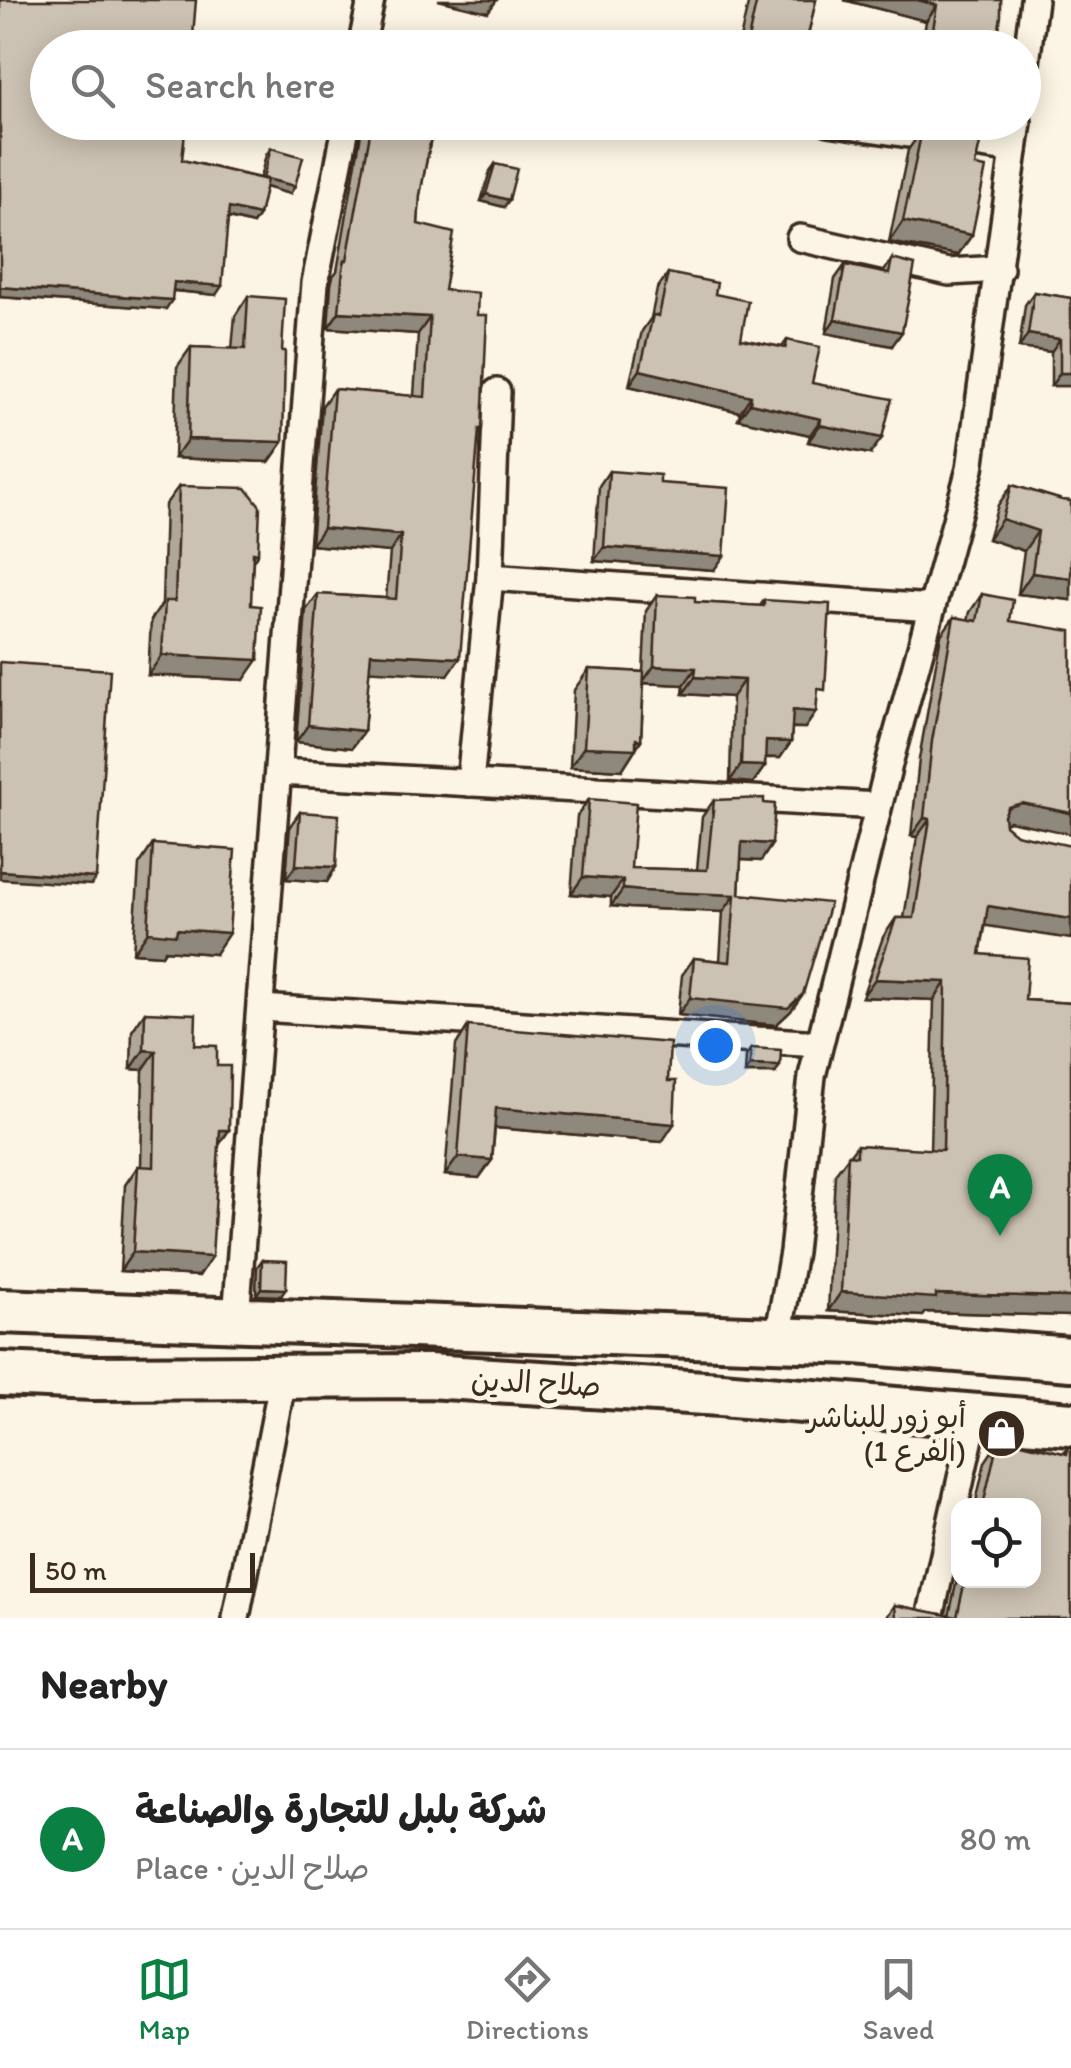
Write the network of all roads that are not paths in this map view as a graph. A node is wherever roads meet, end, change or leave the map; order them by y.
1 (370, 0) edge
2 (1034, 0) edge
3 (364, 30) edge
4 (1030, 30) edge
5 (343, 140) edge
6 (948, 140) edge
7 (1015, 140) edge
8 (1014, 150) junction
9 (800, 238) dead end
10 (1000, 269) junction
11 (497, 392) dead end
12 (490, 577) junction
13 (932, 608) junction
14 (279, 772) junction
15 (470, 783) junction
16 (878, 806) junction
17 (261, 1008) junction
18 (820, 1044) junction
19 (0, 1311) edge
20 (236, 1318) junction
21 (778, 1338) junction
22 (1071, 1359) edge
23 (0, 1374) edge
24 (283, 1378) junction
25 (975, 1415) junction
26 (1071, 1424) edge
27 (236, 1618) edge
28 (930, 1618) edge

1 - 3 street
2 - 4 street
5 - 14 street
6 - 8 street
7 - 8 street
8 - 10 street
9 - 10 street
10 - 13 street
11 - 12 street
12 - 13 street
12 - 15 street
13 - 16 street
14 - 15 street
14 - 17 street
15 - 16 street
16 - 18 street
17 - 18 street
17 - 20 street
18 - 21 street
19 - 20 highway, صلاح الدين
20 - 21 highway, صلاح الدين
21 - 22 highway, صلاح الدين
23 - 24 highway, صلاح الدين
24 - 25 highway, صلاح الدين
24 - 27 street
25 - 26 highway, صلاح الدين
25 - 28 street

